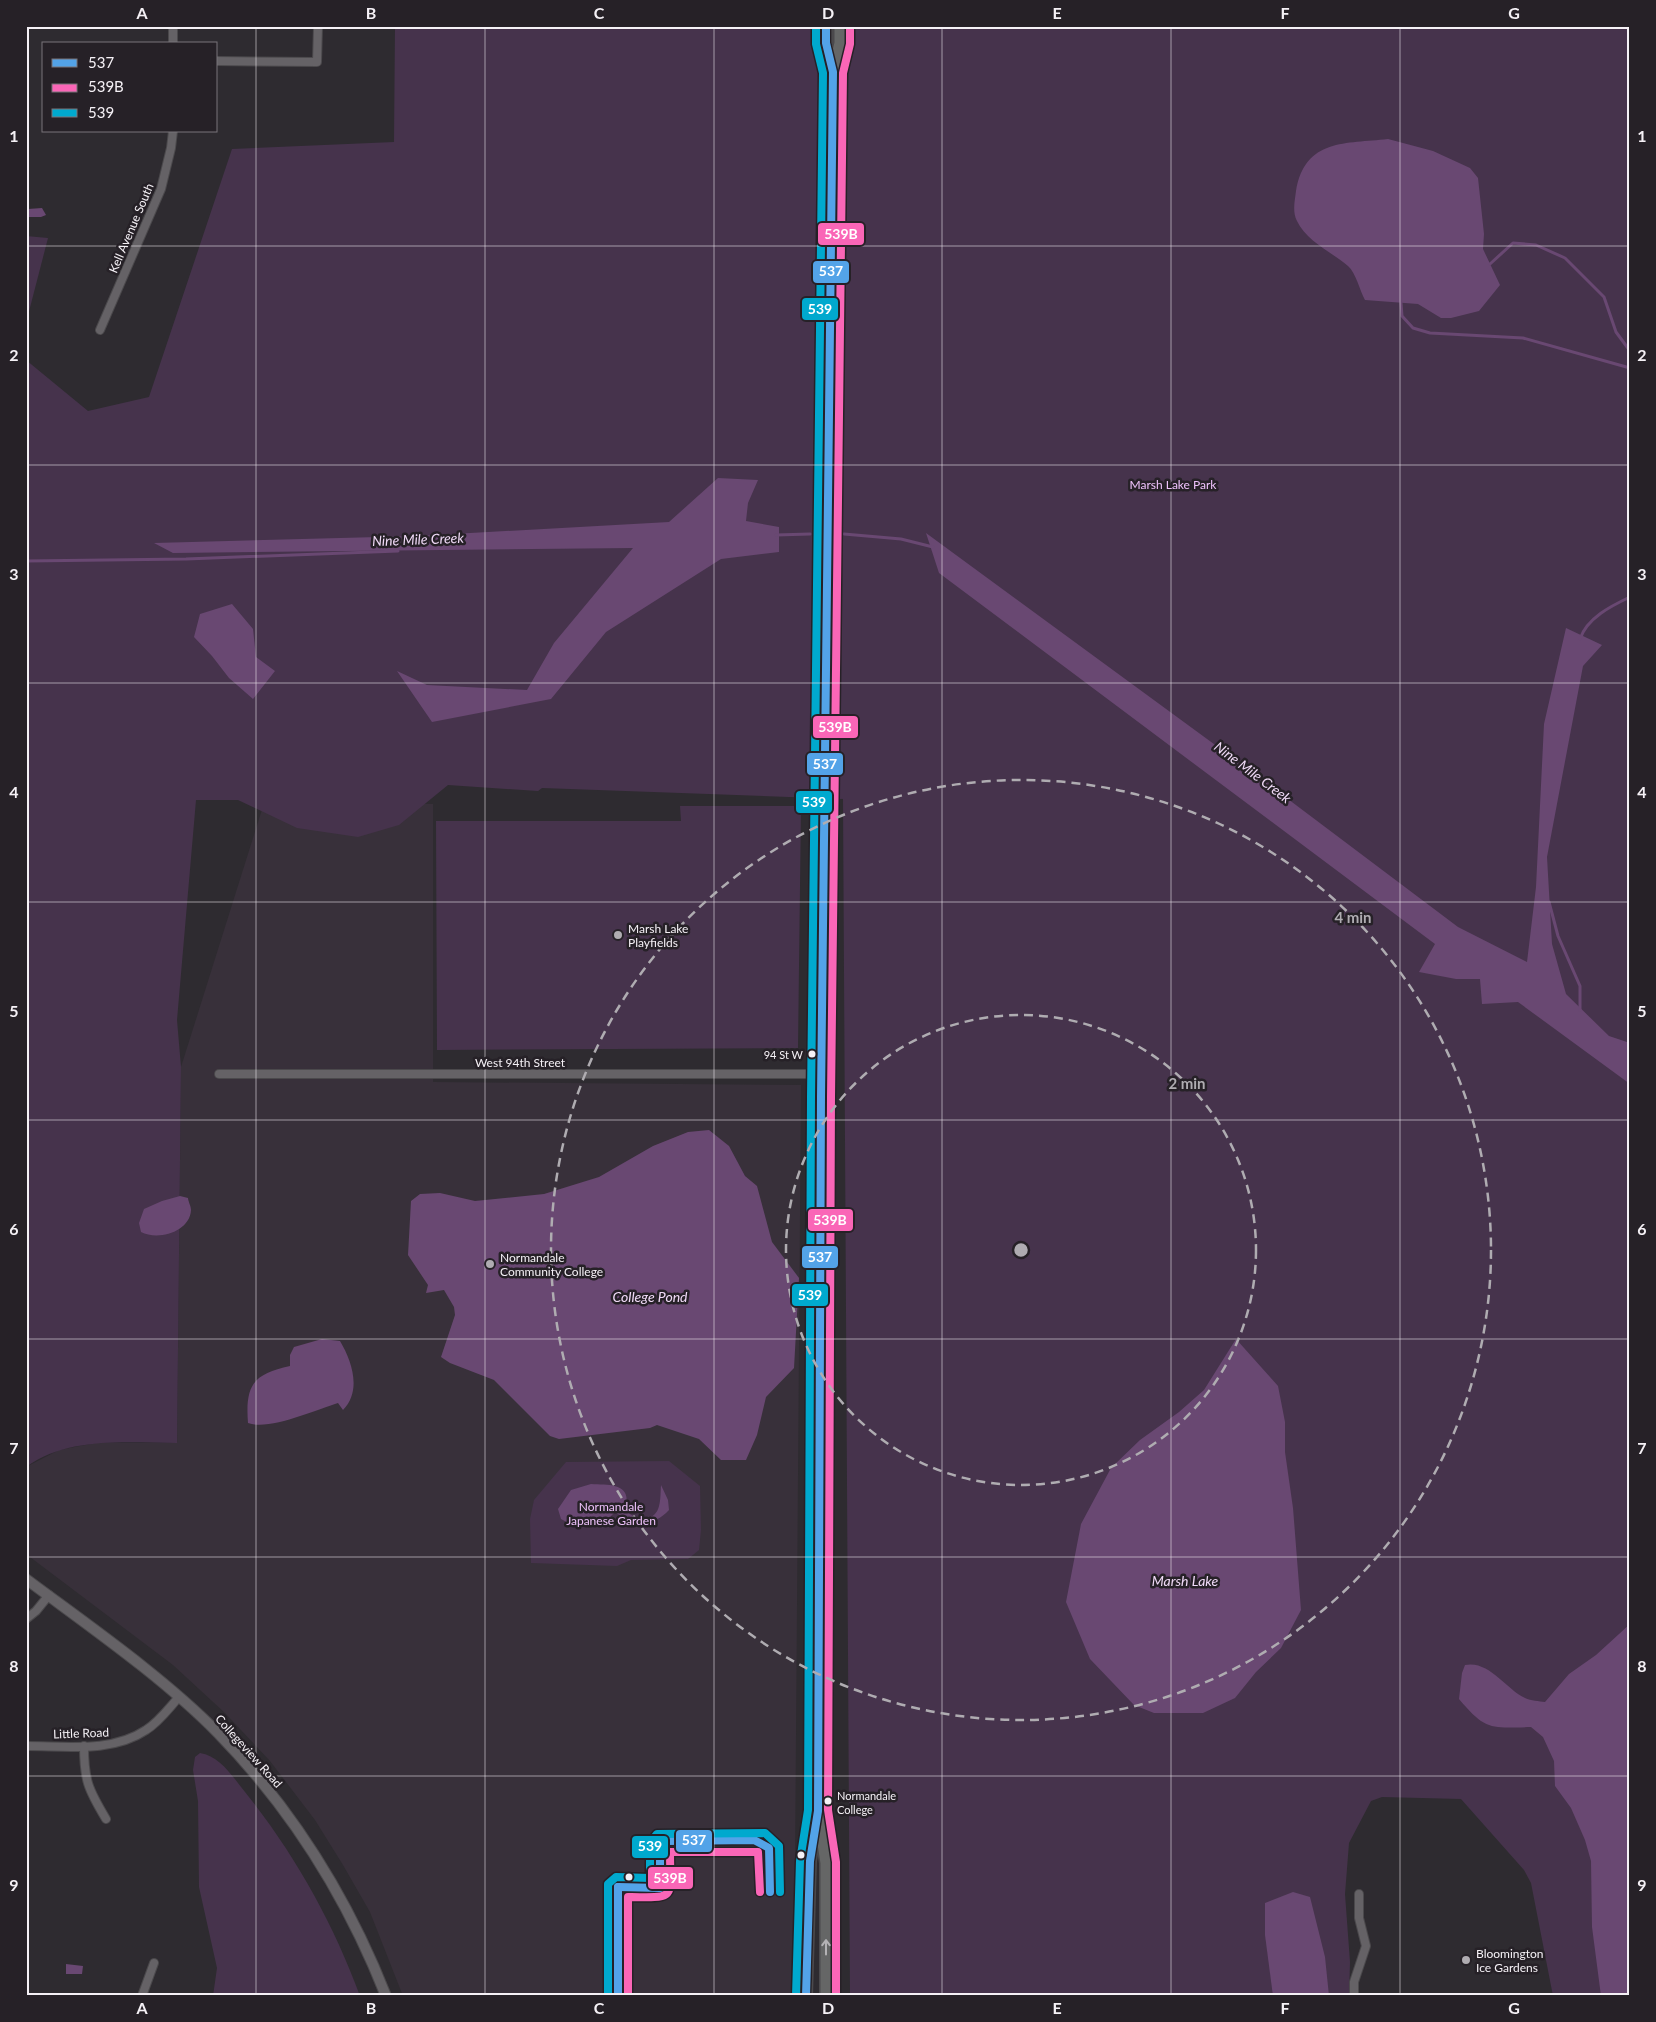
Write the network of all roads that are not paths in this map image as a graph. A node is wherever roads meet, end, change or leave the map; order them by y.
1 (173, 26) edge
2 (318, 26) edge
3 (826, 26) edge
4 (840, 26) edge
5 (173, 42) edge
6 (218, 61) edge
7 (833, 72) junction
8 (173, 132) edge
9 (100, 330) dead end
10 (219, 1074) dead end
11 (822, 1074) junction
12 (26, 1579) edge
13 (49, 1595) junction
14 (26, 1619) edge
15 (179, 1697) junction
16 (26, 1746) edge
17 (84, 1746) junction
18 (818, 1811) junction
19 (106, 1819) dead end
20 (1359, 1894) dead end
21 (154, 1963) dead end
22 (142, 1996) edge
23 (386, 1996) edge
24 (806, 1996) edge
25 (826, 1996) edge
26 (1354, 1996) edge

1 - 5 street
2 - 6 street
3 - 7 main road
4 - 7 main road
7 - 11 main road
8 - 9 street, Kell Avenue South
10 - 11 street, West 94th Street
11 - 18 main road
12 - 13 street, Collegeview Road
13 - 14 street
13 - 15 street, Collegeview Road
15 - 17 street, Little Road
15 - 23 street, Collegeview Road
16 - 17 street, Little Road
17 - 19 street
18 - 24 main road
25 -> 18 main road
20 - 26 street
21 - 22 street

